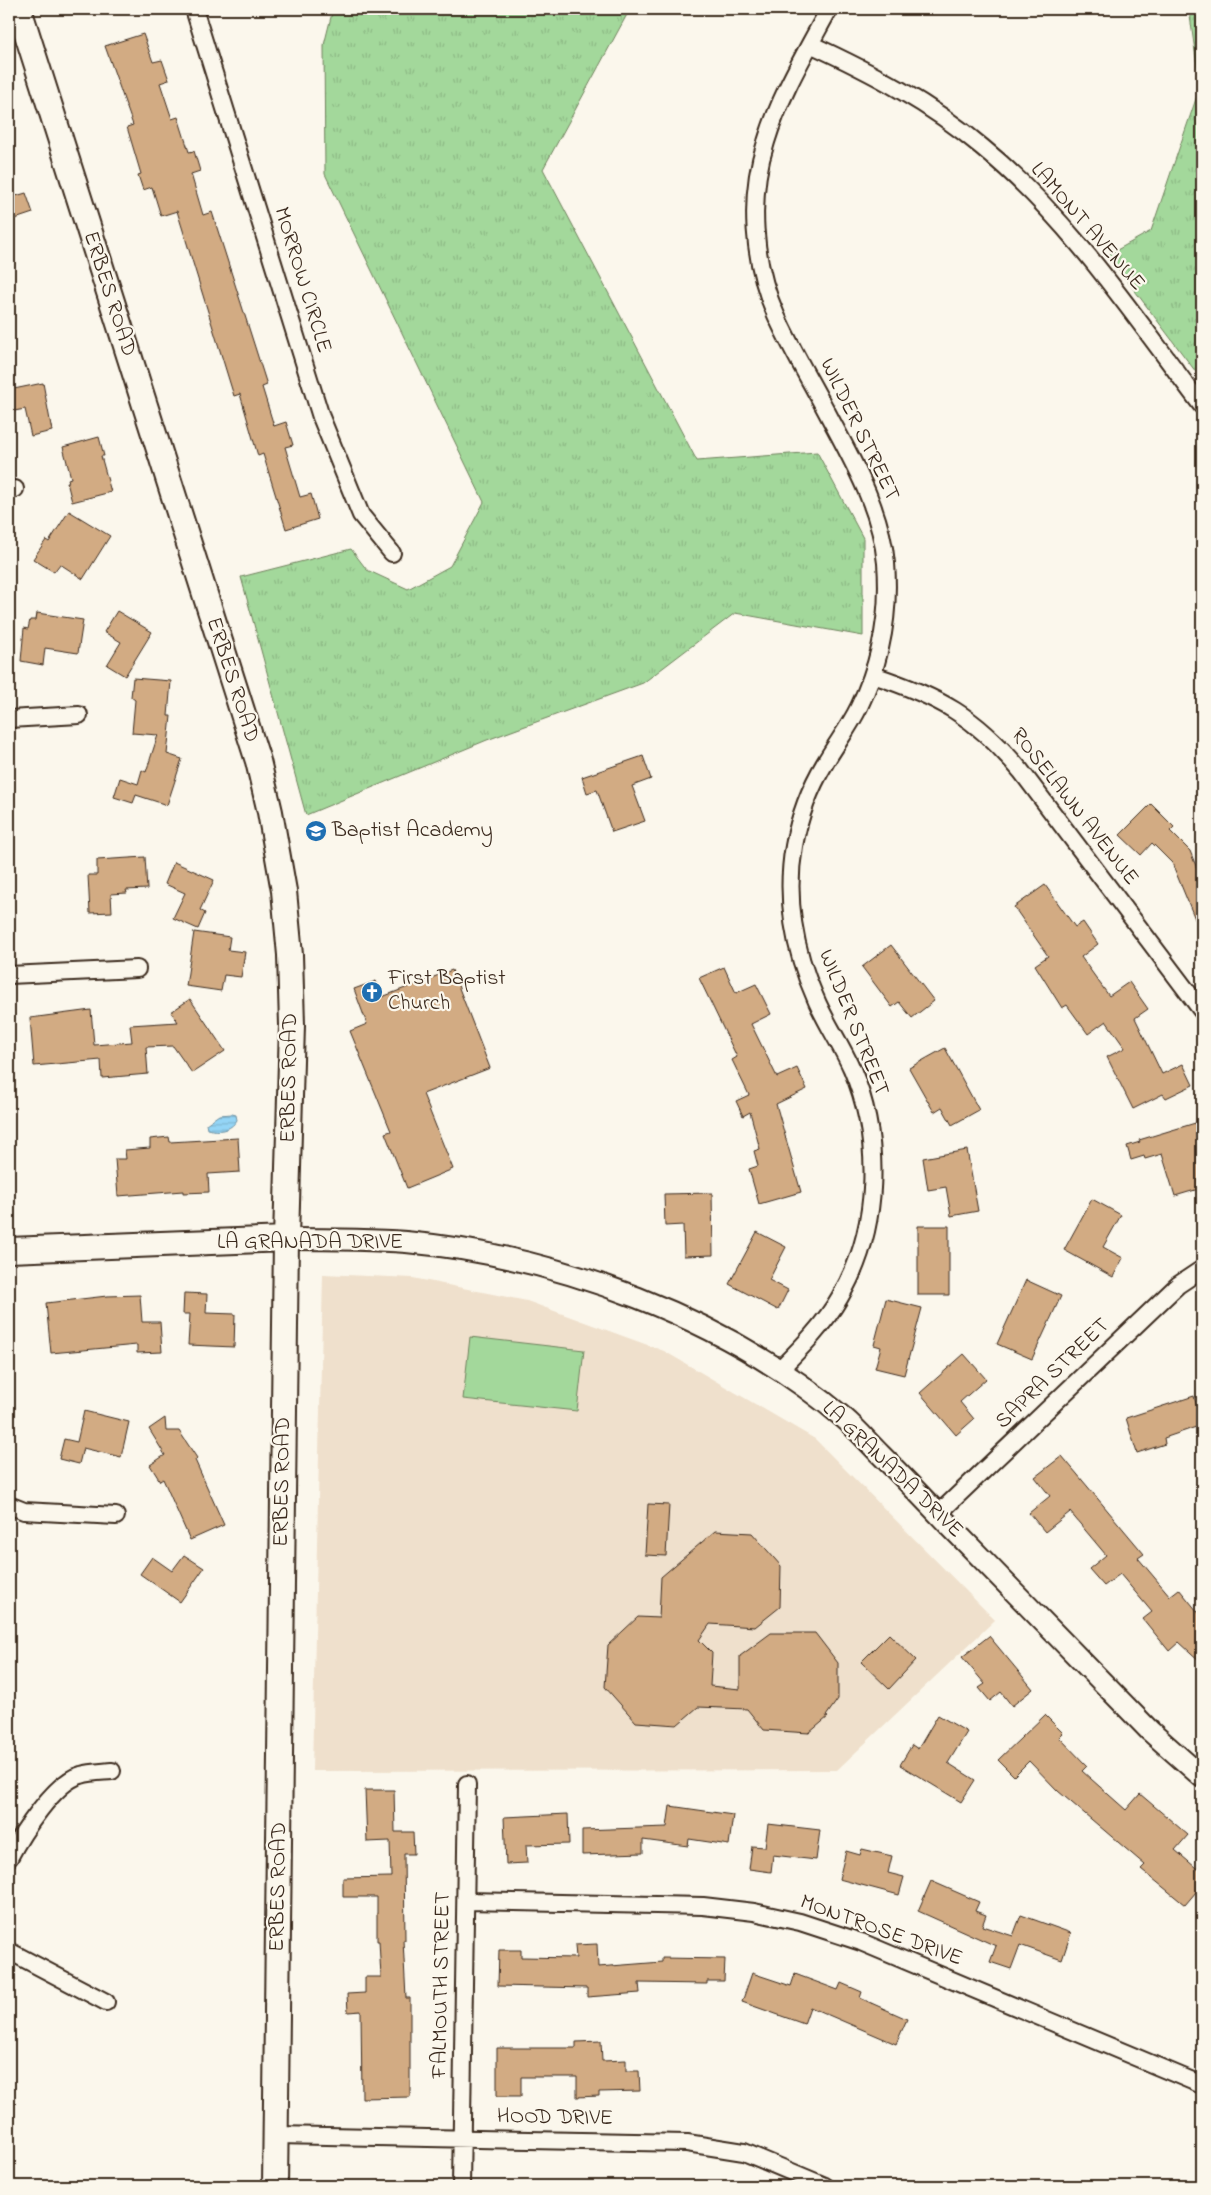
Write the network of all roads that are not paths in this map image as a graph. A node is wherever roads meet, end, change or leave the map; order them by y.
1 (19, 9) edge
2 (194, 9) edge
3 (829, 9) edge
4 (810, 44) junction
5 (1202, 406) edge
6 (392, 553) dead end
7 (873, 675) junction
8 (80, 715) dead end
9 (9, 719) edge
10 (137, 969) dead end
11 (9, 975) edge
12 (1202, 1011) edge
13 (286, 1239) junction
14 (9, 1250) edge
15 (1202, 1269) edge
16 (779, 1370) junction
17 (9, 1505) edge
18 (938, 1514) junction
19 (116, 1516) dead end
20 (112, 1771) dead end
21 (1202, 1776) edge
22 (467, 1784) dead end
23 (9, 1858) edge
24 (466, 1901) junction
25 (9, 1951) edge
26 (106, 2002) dead end
27 (1202, 2085) edge
28 (276, 2135) junction
29 (462, 2139) junction
30 (275, 2186) edge
31 (461, 2186) edge
32 (826, 2186) edge

1 - 13 main road, ERBES ROAD
2 - 6 street, MORROW CIRCLE
3 - 4 street, WILDER STREET
4 - 5 street, LAMONT AVENUE
4 - 7 street, WILDER STREET
7 - 12 street, ROSELAWN AVENUE
7 - 16 street, WILDER STREET
8 - 9 street
10 - 11 street
13 - 14 main road, LA GRANADA DRIVE
13 - 16 street, LA GRANADA DRIVE
13 - 28 main road, ERBES ROAD
15 - 18 street, SAPRA STREET
16 - 18 street, LA GRANADA DRIVE
17 - 19 street
18 - 21 street, LA GRANADA DRIVE
20 - 23 street
22 - 24 street, FALMOUTH STREET
24 - 27 street, MONTROSE DRIVE
24 - 29 street, FALMOUTH STREET
25 - 26 street
28 - 29 street, HOOD DRIVE
28 - 30 main road, ERBES ROAD
29 - 31 street, FALMOUTH STREET
29 - 32 street, HOOD DRIVE

